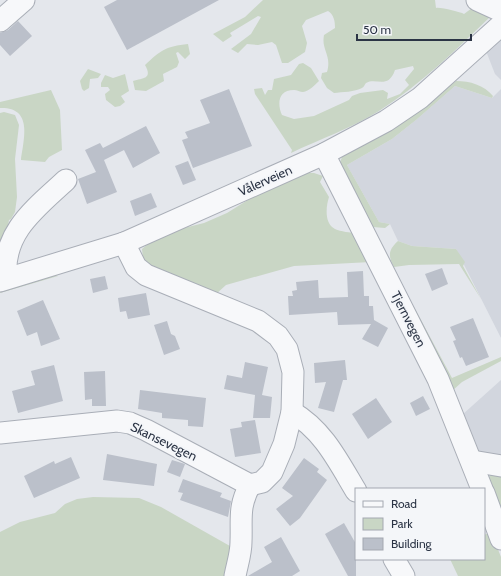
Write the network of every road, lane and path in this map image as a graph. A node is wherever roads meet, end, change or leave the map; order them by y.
1 (24, 0) edge
2 (477, 0) edge
3 (501, 11) edge
4 (0, 21) edge
5 (501, 25) edge
6 (324, 154) junction
7 (66, 180) dead end
8 (124, 243) junction
9 (3, 255) edge
10 (3, 280) edge
11 (292, 412) junction
12 (0, 433) edge
13 (472, 461) junction
14 (501, 466) edge
15 (250, 485) junction
16 (482, 488) edge
17 (355, 489) edge
18 (485, 496) edge
19 (501, 539) edge
20 (395, 560) edge
21 (235, 576) edge
22 (404, 576) edge

1 - 4 street
2 - 3 street
5 - 6 street, Vålerveien
6 - 8 street, Vålerveien
6 - 13 street, Tjernvegen
7 - 9 street
8 - 10 street, Vålerveien
8 - 11 street
9 - 10 street
11 - 15 street
11 - 17 street
12 - 15 street, Skansevegen
13 - 14 street
13 - 16 street, Tjernvegen
15 - 21 street
18 - 19 street
20 - 22 street

